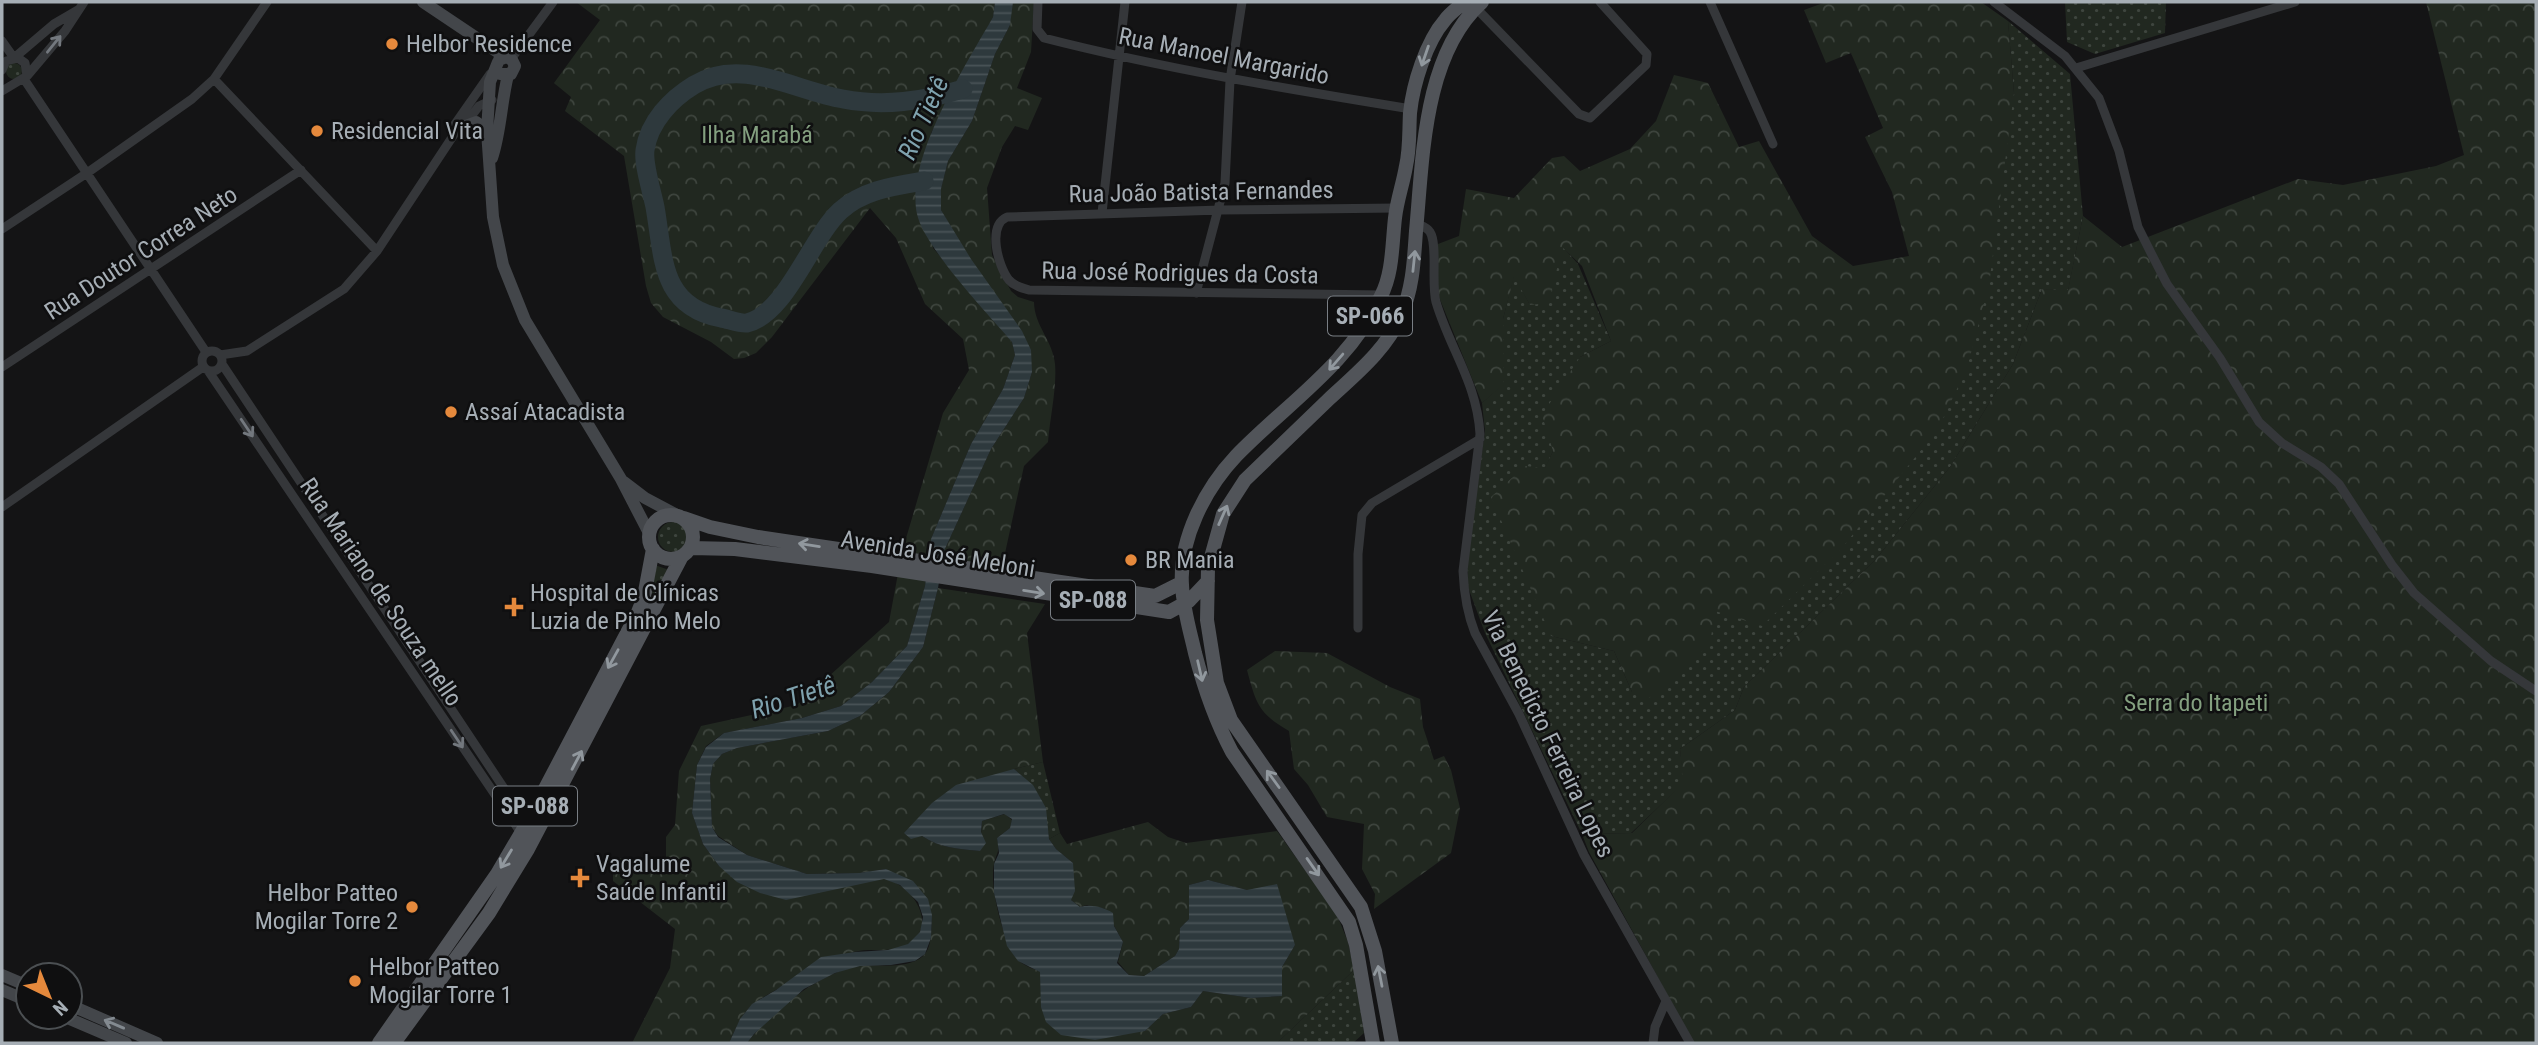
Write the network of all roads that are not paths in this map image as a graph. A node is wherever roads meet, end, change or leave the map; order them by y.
1 (267, 2) edge
2 (423, 2) edge
3 (553, 2) edge
4 (1038, 2) edge
5 (1125, 2) edge
6 (1242, 2) edge
7 (1600, 2) edge
8 (1710, 2) edge
9 (1994, 2) edge
10 (2295, 2) edge
11 (1474, 4) edge
12 (81, 6) edge
13 (2, 41) edge
14 (14, 58) junction
15 (1119, 58) junction
16 (502, 64) junction
17 (2, 67) edge
18 (2076, 68) junction
19 (22, 79) junction
20 (214, 79) junction
21 (1230, 80) junction
22 (2, 91) edge
23 (496, 100) junction
24 (1411, 109) junction
25 (459, 130) junction
26 (487, 131) junction
27 (1773, 144) dead end
28 (491, 162) junction
29 (301, 170) junction
30 (87, 173) junction
31 (1396, 208) junction
32 (1220, 210) junction
33 (1102, 213) junction
34 (1007, 217) joint
35 (1417, 224) junction
36 (2, 229) edge
37 (377, 251) junction
38 (152, 268) junction
39 (1196, 293) junction
40 (1382, 295) junction
41 (206, 352) junction
42 (221, 359) junction
43 (2, 367) edge
44 (206, 369) junction
45 (1480, 439) junction
46 (621, 479) junction
47 (2, 507) edge
48 (680, 516) junction
49 (649, 534) junction
50 (653, 549) junction
51 (687, 552) junction
52 (875, 561) junction
53 (965, 575) junction
54 (1208, 581) junction
55 (1181, 583) junction
56 (1184, 605) junction
57 (1358, 628) dead end
58 (2536, 691) edge
59 (524, 828) junction
60 (1666, 1001) junction
61 (84, 1011) edge
62 (84, 1025) edge
63 (126, 1043) edge
64 (157, 1043) edge
65 (379, 1043) edge
66 (394, 1043) edge
67 (1373, 1043) edge
68 (1392, 1043) edge
69 (1653, 1043) edge
70 (1689, 1043) edge

1 - 20 street
2 - 16 street
3 - 16 street
4 - 15 street, Rua Manoel Margarido
5 - 15 street
6 - 21 street
7 - 11 street
8 - 27 street
9 - 18 street
10 - 18 street
11 -> 24 main road, SP-066
11 - 35 main road, SP-066
12 - 14 street
19 -> 12 street
13 - 14 street
14 - 17 street
14 - 19 street
15 - 21 street, Rua Manoel Margarido
15 - 33 street
16 - 23 street
16 - 25 street
17 - 19 street
18 - 58 street
19 - 22 street
19 - 30 street
20 - 29 street
20 - 30 street
21 - 24 street, Rua Manoel Margarido
21 - 32 street
23 - 25 street
23 - 26 street
23 - 28 street
24 - 31 main road, SP-066
25 - 26 street
25 - 37 street
26 - 28 street
28 - 46 street, Avenida José Meloni
29 - 37 street
29 - 38 street, Rua Doutor Correa Neto
30 - 36 street
30 - 38 street
31 - 32 street, Rua João Batista Fernandes
31 - 40 main road, SP-066
32 - 33 street, Rua João Batista Fernandes
32 - 39 street
33 - 34 street, Rua João Batista Fernandes
34 - 39 street, Rua José Rodrigues da Costa
35 - 45 street, Via Benedicto Ferreira Lopes
54 -> 35 main road, SP-066
37 - 42 street
38 - 41 street
38 - 43 street, Rua Doutor Correa Neto
39 - 40 street, Rua José Rodrigues da Costa
40 -> 55 main road, SP-066
41 - 42 street
41 - 44 street
42 - 44 street
42 - 59 street, Rua Mariano de Souza mello
44 - 47 street
44 -> 59 street, Rua Mariano de Souza mello
45 - 57 street
45 - 60 street, Via Benedicto Ferreira Lopes
46 - 48 street, Avenida José Meloni
46 - 49 street, Avenida José Meloni
48 - 49 main road
48 - 51 main road
52 -> 48 main road, Avenida José Meloni / SP-088
49 - 50 main road, SP-088
50 - 51 main road, SP-088
50 -> 59 main road, SP-088
51 - 52 main road, Avenida José Meloni / SP-088
66 -> 51 main road, SP-088
52 - 53 main road, Avenida José Meloni / SP-088
53 - 55 main road, Avenida José Meloni / SP-088
53 -> 56 main road, Avenida José Meloni / SP-088
54 - 56 main road
68 -> 54 main road, SP-066
55 - 56 main road, SP-066
56 -> 67 main road, SP-066
59 -> 65 main road, SP-088
60 - 69 street
60 - 70 street, Via Benedicto Ferreira Lopes
64 -> 61 street
62 - 63 street

